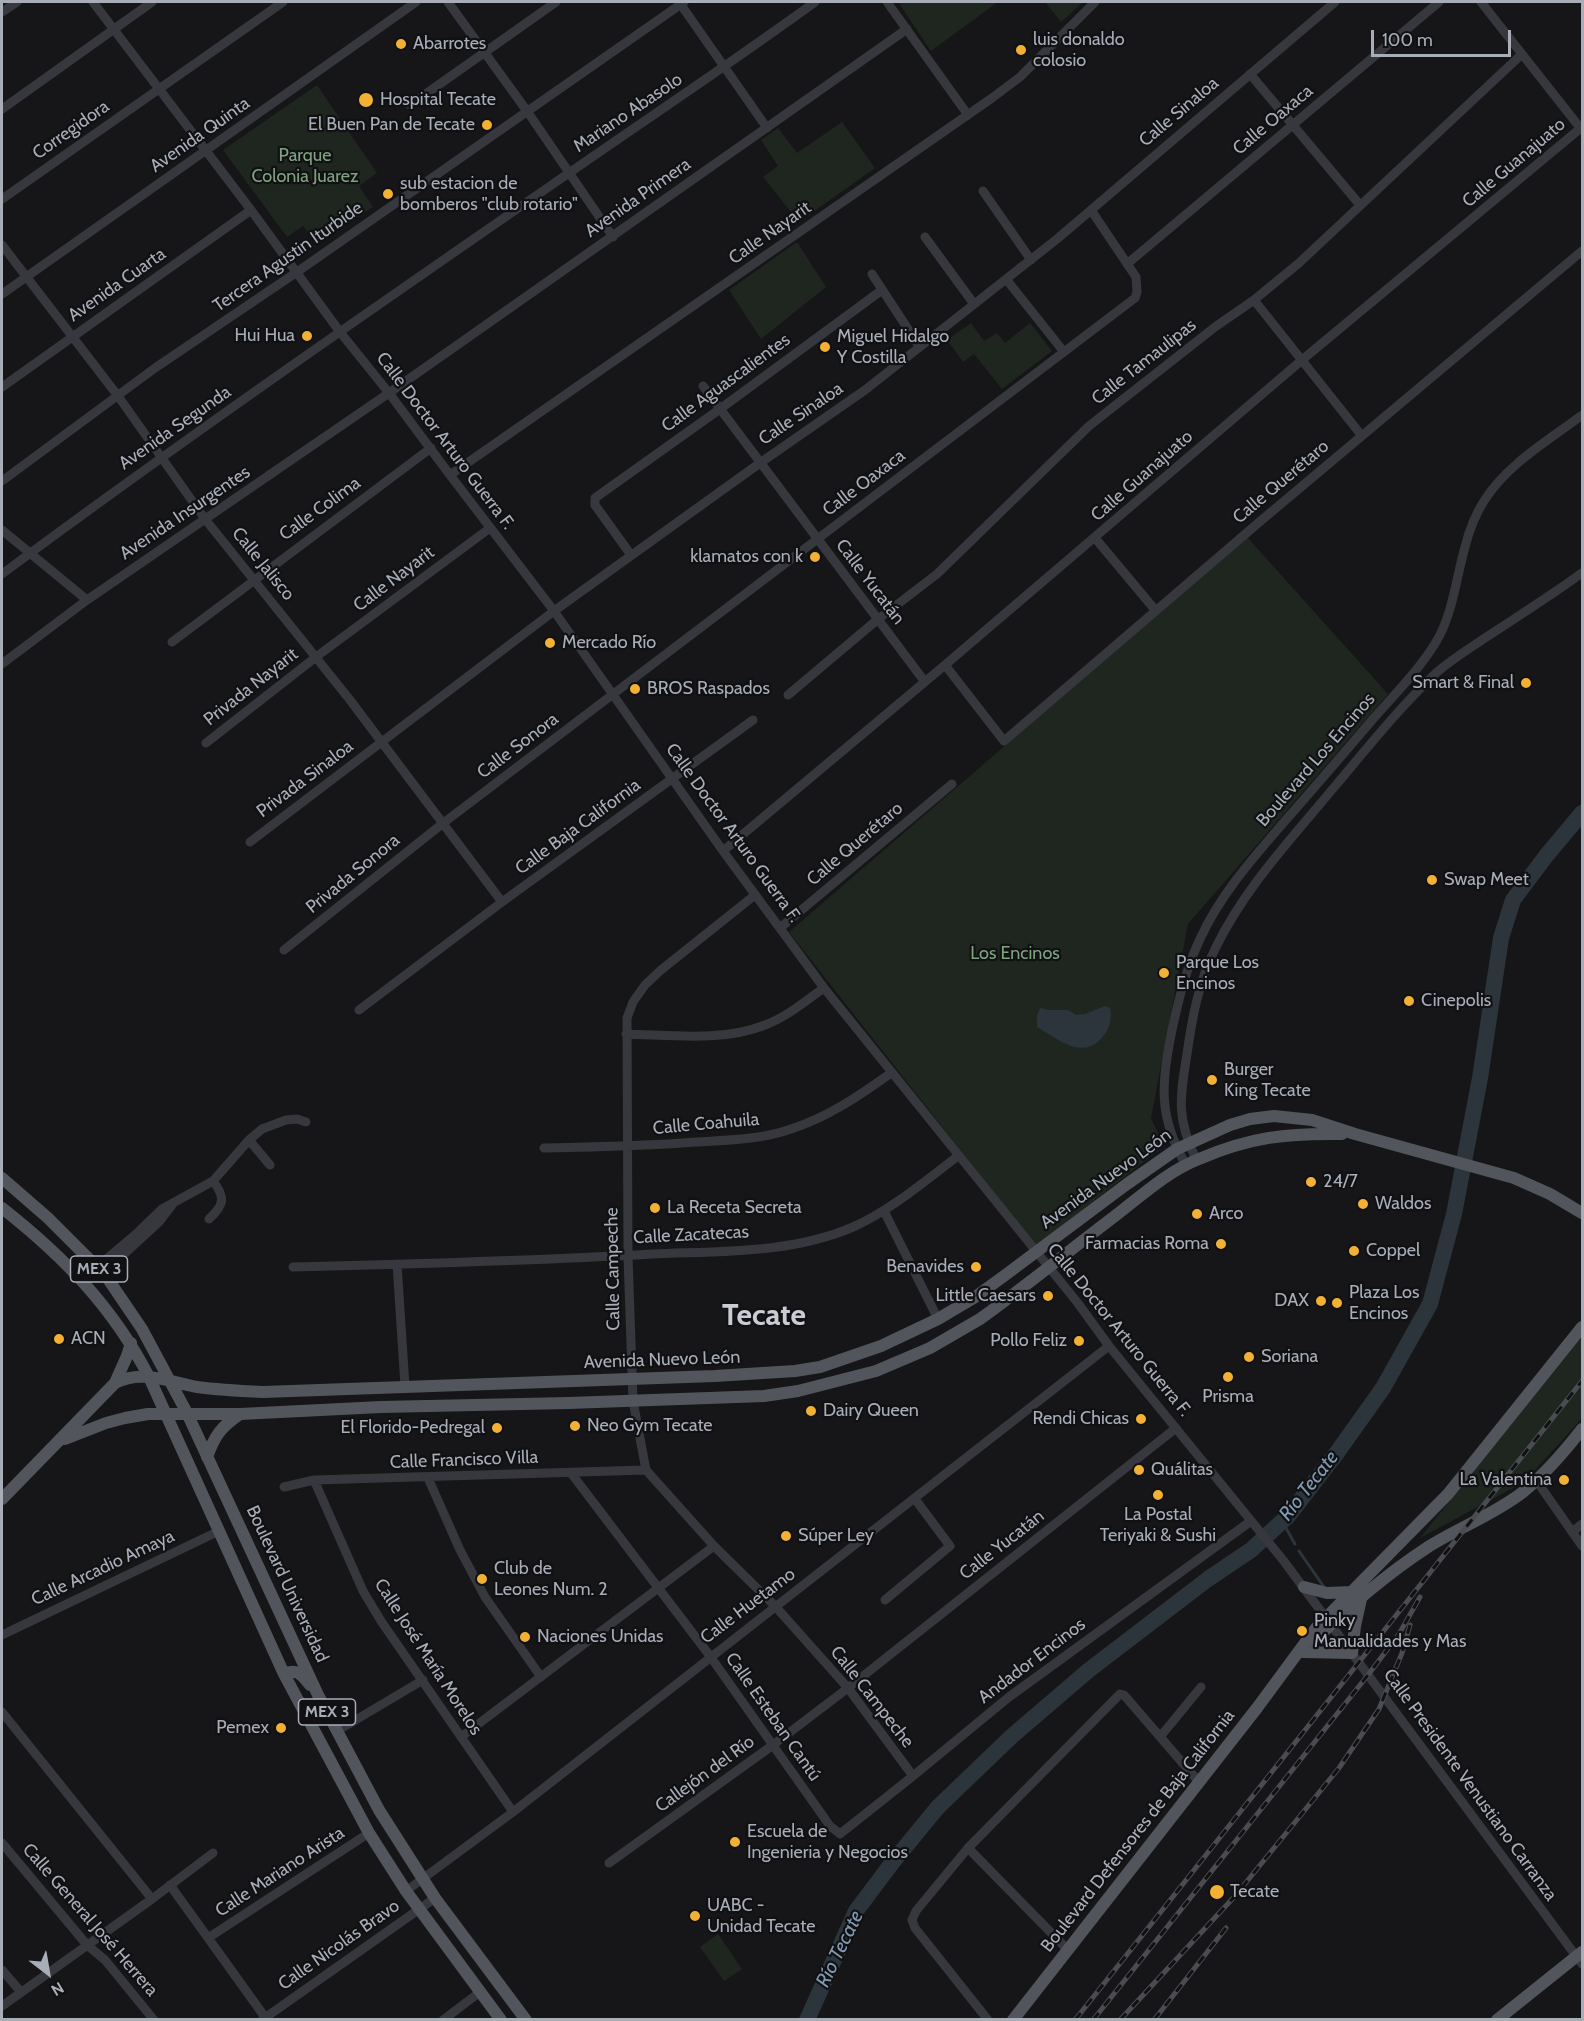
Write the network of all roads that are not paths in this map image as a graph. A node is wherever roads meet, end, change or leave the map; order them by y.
1 (17, 2) edge
2 (93, 2) edge
3 (152, 2) edge
4 (283, 2) edge
5 (417, 2) edge
6 (448, 2) edge
7 (556, 2) edge
8 (681, 2) edge
9 (815, 2) edge
10 (887, 2) edge
11 (1095, 2) edge
12 (1335, 2) edge
13 (1439, 2) edge
14 (1481, 2) edge
15 (2, 12) edge
16 (114, 29) junction
17 (907, 29) junction
18 (484, 53) junction
19 (1521, 55) junction
20 (725, 68) junction
21 (1250, 74) junction
22 (160, 88) junction
23 (410, 105) dead end
24 (2, 109) edge
25 (527, 111) junction
26 (968, 115) junction
27 (1293, 124) junction
28 (766, 128) junction
29 (1582, 128) edge
30 (206, 152) junction
31 (569, 173) junction
32 (982, 191) dead end
33 (2, 199) edge
34 (1360, 205) junction
35 (251, 210) junction
36 (1091, 210) junction
37 (612, 237) junction
38 (925, 237) dead end
39 (2, 245) edge
40 (1582, 251) edge
41 (1030, 260) junction
42 (1127, 264) junction
43 (297, 272) junction
44 (872, 274) dead end
45 (26, 277) junction
46 (1006, 279) junction
47 (882, 290) junction
48 (2, 294) edge
49 (1254, 300) junction
50 (974, 304) junction
51 (340, 332) junction
52 (72, 337) junction
53 (919, 346) junction
54 (1064, 352) junction
55 (1302, 360) junction
56 (704, 386) dead end
57 (2, 387) edge
58 (388, 393) junction
59 (118, 396) junction
60 (720, 409) junction
61 (1582, 415) edge
62 (1362, 436) junction
63 (431, 448) junction
64 (161, 457) junction
65 (760, 463) junction
66 (450, 476) junction
67 (2, 480) edge
68 (205, 519) junction
69 (490, 528) junction
70 (2, 530) edge
71 (1095, 538) junction
72 (817, 539) junction
73 (30, 552) junction
74 (631, 555) junction
75 (1582, 573) edge
76 (2, 574) edge
77 (255, 579) junction
78 (87, 600) junction
79 (554, 611) junction
80 (1156, 611) junction
81 (877, 620) junction
82 (172, 642) dead end
83 (316, 657) junction
84 (2, 664) edge
85 (945, 665) junction
86 (925, 682) junction
87 (613, 694) junction
88 (788, 695) dead end
89 (753, 720) dead end
90 (206, 743) dead end
91 (381, 743) junction
92 (672, 778) junction
93 (952, 784) dead end
94 (442, 824) junction
95 (250, 842) dead end
96 (1267, 842) junction
97 (723, 851) junction
98 (1279, 853) junction
99 (755, 895) junction
100 (502, 902) junction
101 (780, 928) junction
102 (284, 950) dead end
103 (824, 988) junction
104 (359, 1010) dead end
105 (626, 1034) junction
106 (891, 1073) junction
107 (306, 1122) dead end
108 (1355, 1134) junction
109 (249, 1140) junction
110 (1182, 1146) junction
111 (627, 1147) junction
112 (544, 1148) dead end
113 (958, 1156) junction
114 (1191, 1162) junction
115 (270, 1165) dead end
116 (2, 1178) edge
117 (213, 1181) junction
118 (2, 1208) edge
119 (884, 1211) junction
120 (1582, 1213) edge
121 (209, 1219) dead end
122 (1036, 1252) junction
123 (628, 1256) junction
124 (397, 1264) junction
125 (293, 1267) dead end
126 (1048, 1268) junction
127 (101, 1272) junction
128 (938, 1319) junction
129 (1582, 1327) edge
130 (131, 1343) junction
131 (1109, 1346) junction
132 (149, 1377) junction
133 (169, 1380) junction
134 (633, 1380) junction
135 (115, 1383) junction
136 (405, 1386) junction
137 (633, 1401) junction
138 (187, 1413) junction
139 (165, 1414) junction
140 (240, 1414) junction
141 (1176, 1428) junction
142 (1582, 1429) edge
143 (60, 1441) junction
144 (207, 1457) junction
145 (646, 1470) junction
146 (571, 1473) junction
147 (428, 1478) junction
148 (314, 1480) junction
149 (1536, 1480) junction
150 (284, 1487) dead end
151 (2, 1499) edge
152 (915, 1499) junction
153 (1251, 1521) junction
154 (1582, 1524) edge
155 (219, 1532) junction
156 (1572, 1532) junction
157 (714, 1546) junction
158 (1582, 1546) edge
159 (1283, 1560) joint
160 (1304, 1587) junction
161 (657, 1588) junction
162 (1356, 1595) junction
163 (885, 1600) dead end
164 (775, 1606) junction
165 (1329, 1621) junction
166 (2, 1635) edge
167 (1303, 1652) junction
168 (1352, 1653) junction
169 (710, 1656) junction
170 (1290, 1665) junction
171 (284, 1674) junction
172 (541, 1677) junction
173 (423, 1680) junction
174 (1201, 1687) dead end
175 (848, 1688) junction
176 (318, 1695) junction
177 (2, 1712) edge
178 (337, 1731) junction
179 (461, 1737) junction
180 (1160, 1737) junction
181 (773, 1745) junction
182 (913, 1776) junction
183 (1199, 1782) junction
184 (513, 1812) junction
185 (369, 1833) junction
186 (840, 1834) joint
187 (2, 1843) edge
188 (968, 1848) junction
189 (213, 1853) dead end
190 (609, 1863) dead end
191 (422, 1878) junction
192 (170, 1885) junction
193 (406, 1891) junction
194 (435, 1898) junction
195 (152, 1899) junction
196 (419, 1909) junction
197 (208, 1938) junction
198 (87, 1945) junction
199 (1068, 1950) junction
200 (1581, 1958) edge
201 (2, 1970) edge
202 (21, 1992) junction
203 (480, 1992) junction
204 (2, 2006) edge
205 (154, 2019) edge
206 (265, 2019) edge
207 (443, 2019) edge
208 (501, 2019) edge
209 (526, 2019) edge
210 (988, 2019) edge
211 (1013, 2019) edge
212 (1497, 2019) edge

1 - 15 street
2 - 16 street
3 - 16 street
4 - 22 street, Corregidora
5 - 30 street, Avenida Quinta
6 - 18 street
7 - 18 street
8 - 20 street
8 - 25 street, Tercera Agustin Iturbide
9 - 20 street, Mariano Abasolo
10 - 17 street
11 - 26 street, Calle Nayarit
12 - 21 street, Calle Sinaloa
13 - 27 street, Calle Oaxaca
14 - 19 street
16 - 22 street, Calle Doctor Arturo Guerra F.
16 - 24 street
17 - 26 street
17 - 28 street, Avenida Primera
18 - 23 street
18 - 25 street
19 - 29 street
19 - 34 street, Calle Tamaulipas
20 - 28 street
20 - 31 street, Mariano Abasolo
21 - 27 street
21 - 36 street, Calle Sinaloa
22 - 30 street, Calle Doctor Arturo Guerra F.
22 - 33 street, Corregidora
25 - 31 street
25 - 43 street, Tercera Agustin Iturbide
26 - 66 street, Calle Nayarit
27 - 34 street
27 - 42 street, Calle Oaxaca
28 - 37 street, Avenida Primera
29 - 55 street, Calle Guanajuato
30 - 35 street, Calle Doctor Arturo Guerra F.
30 - 45 street, Avenida Quinta
31 - 37 street
31 - 51 street, Mariano Abasolo
32 - 41 street
34 - 49 street, Calle Tamaulipas
35 - 43 street, Calle Doctor Arturo Guerra F.
35 - 52 street, Avenida Cuarta
36 - 41 street, Calle Sinaloa
36 - 42 street
37 - 58 street, Avenida Primera
38 - 50 street
39 - 45 street, Calle Jalisco
40 - 62 street, Calle Querétaro
41 - 46 street, Calle Sinaloa
42 - 54 street, Calle Oaxaca
43 - 51 street, Calle Doctor Arturo Guerra F.
43 - 59 street, Tercera Agustin Iturbide
44 - 47 street
45 - 48 street, Avenida Quinta
45 - 52 street, Calle Jalisco
46 - 50 street, Calle Sinaloa
46 - 54 street
47 - 53 street
47 - 60 street, Calle Aguascalientes
49 - 55 street
49 - 81 street, Calle Tamaulipas
50 - 53 street, Calle Sinaloa
51 - 58 street, Calle Doctor Arturo Guerra F.
51 - 64 street, Avenida Segunda
52 - 57 street, Avenida Cuarta
52 - 59 street, Calle Jalisco
53 - 65 street, Calle Sinaloa
54 - 72 street, Calle Oaxaca
55 - 62 street
55 - 71 street, Calle Guanajuato
56 - 60 street, Calle Yucatán
58 - 63 street, Calle Doctor Arturo Guerra F.
58 - 68 street, Avenida Insurgentes
59 - 64 street, Calle Jalisco
59 - 67 street, Tercera Agustin Iturbide
60 - 65 street, Calle Yucatán
60 - 74 street, Calle Aguascalientes
61 - 96 street, Boulevard Los Encinos
62 - 80 street, Calle Querétaro
63 - 66 street, Calle Doctor Arturo Guerra F.
63 - 77 street, Calle Colima
64 - 68 street, Calle Jalisco
64 - 73 street, Avenida Segunda
65 - 72 street, Calle Yucatán
65 - 74 street, Calle Sinaloa
66 - 69 street, Calle Doctor Arturo Guerra F.
68 - 77 street, Calle Jalisco
68 - 78 street, Avenida Insurgentes
69 - 79 street, Calle Doctor Arturo Guerra F.
69 - 83 street, Calle Nayarit
70 - 73 street
71 - 80 street
71 - 85 street, Calle Guanajuato
72 - 81 street, Calle Yucatán
72 - 87 street, Calle Oaxaca
73 - 76 street, Avenida Segunda
73 - 78 street
74 - 79 street, Calle Sinaloa
75 - 98 street, Boulevard Los Encinos
77 - 82 street, Calle Colima
77 - 83 street, Calle Jalisco
78 - 84 street, Avenida Insurgentes
79 - 87 street, Calle Doctor Arturo Guerra F.
79 - 91 street, Calle Sinaloa
80 - 85 street, Calle Querétaro
81 - 86 street, Calle Yucatán
81 - 88 street, Calle Tamaulipas
83 - 90 street, Privada Nayarit
83 - 91 street, Calle Jalisco
85 - 86 street, Calle Guanajuato
86 - 97 street, Calle Guanajuato
87 - 92 street, Calle Doctor Arturo Guerra F.
87 - 94 street, Calle Sonora
89 - 92 street
91 - 94 street, Calle Jalisco
91 - 95 street, Privada Sinaloa
92 - 97 street, Calle Doctor Arturo Guerra F.
92 - 100 street, Calle Baja California
93 - 101 street, Calle Querétaro
94 - 100 street, Calle Jalisco
94 - 102 street, Privada Sonora
96 - 98 street
96 - 110 street, Boulevard Los Encinos
97 - 99 street, Calle Doctor Arturo Guerra F.
98 - 110 street, Boulevard Los Encinos
99 - 101 street, Calle Doctor Arturo Guerra F.
99 - 105 street, Calle Campeche
100 - 104 street, Calle Baja California
101 - 103 street, Calle Doctor Arturo Guerra F.
103 - 105 street
103 - 106 street, Calle Doctor Arturo Guerra F.
105 - 111 street, Calle Campeche
106 - 111 street, Calle Coahuila
106 - 113 street, Calle Doctor Arturo Guerra F.
107 - 109 street
108 - 110 main road, Avenida Nuevo León
108 - 114 main road, Avenida Nuevo León
108 - 120 main road
109 - 115 street
109 - 117 street
110 - 114 street, Boulevard Los Encinos
110 - 122 main road, Avenida Nuevo León
111 - 112 street, Calle Coahuila
111 - 123 street, Calle Campeche
113 - 119 street, Calle Zacatecas
113 - 122 street, Calle Doctor Arturo Guerra F.
114 - 126 main road, Avenida Nuevo León
116 - 127 main road, Boulevard Universidad / MEX 3
117 - 121 street
117 - 127 street
118 - 130 main road, MEX 3
119 - 123 street, Calle Zacatecas
119 - 128 street
122 - 126 street, Calle Doctor Arturo Guerra F.
122 - 128 main road, Avenida Nuevo León
123 - 124 street, Calle Zacatecas
123 - 134 street, Calle Campeche
124 - 125 street, Calle Zacatecas
124 - 136 street
126 - 131 street, Calle Doctor Arturo Guerra F.
126 - 137 main road, Avenida Nuevo León
127 - 133 main road, Boulevard Universidad / MEX 3
128 - 134 main road, Avenida Nuevo León
129 - 162 main road, Boulevard Defensores de Baja California
130 - 132 main road, MEX 3
130 - 135 main road
131 - 141 street, Calle Doctor Arturo Guerra F.
131 - 152 street, Calle Huetamo
132 - 133 main road, Avenida Nuevo León
132 - 135 main road, Avenida Nuevo León
132 - 139 main road, MEX 3
133 - 136 main road, Avenida Nuevo León
133 - 138 main road, Boulevard Universidad / MEX 3
134 - 136 main road, Avenida Nuevo León
134 - 137 street, Calle Campeche
135 - 143 main road
137 - 140 main road, Avenida Nuevo León
137 - 145 street, Calle Campeche
138 - 139 main road, Avenida Nuevo León
138 - 140 main road, Avenida Nuevo León
138 - 144 main road, Boulevard Universidad / MEX 3
139 - 143 main road, Avenida Nuevo León
139 - 155 main road, MEX 3
140 - 144 main road
141 - 153 street, Calle Doctor Arturo Guerra F.
141 - 175 street, Calle Yucatán
142 - 149 main road, Boulevard Defensores de Baja California
143 - 151 main road
144 - 176 main road, Boulevard Universidad / MEX 3
145 - 146 street, Calle Francisco Villa
145 - 157 street, Calle Campeche
146 - 147 street, Calle Francisco Villa
146 - 161 street, Calle Esteban Cantú
147 - 148 street, Calle Francisco Villa
147 - 172 street
148 - 150 street, Calle Francisco Villa
148 - 173 street, Calle José María Morelos
149 - 156 street
149 - 162 main road, Boulevard Defensores de Baja California
152 - 163 street
152 - 164 street, Calle Huetamo
153 - 159 street, Calle Doctor Arturo Guerra F.
153 - 182 street, Andador Encinos
154 - 156 street
155 - 166 street, Calle Arcadio Amaya
155 - 171 main road, MEX 3
156 - 158 street
157 - 161 street
157 - 164 street, Calle Campeche
159 - 160 street, Calle Presidente Venustiano Carranza
160 - 162 main road
160 - 165 street, Calle Presidente Venustiano Carranza
161 - 169 street, Calle Esteban Cantú
161 - 172 street
162 - 165 main road, Boulevard Defensores de Baja California
162 - 168 main road
164 - 169 street, Calle Huetamo
164 - 175 street, Calle Campeche
165 - 167 main road, Boulevard Defensores de Baja California
165 - 168 street, Calle Presidente Venustiano Carranza
165 - 170 main road, Boulevard Defensores de Baja California
167 - 168 main road
167 - 170 main road, Boulevard Defensores de Baja California
168 - 200 street, Calle Presidente Venustiano Carranza
169 - 181 street, Calle Esteban Cantú
169 - 184 street, Calle Huetamo
170 - 183 main road, Boulevard Defensores de Baja California
171 - 176 main road
171 - 185 main road, MEX 3
172 - 179 street
173 - 178 street
173 - 179 street, Calle José María Morelos
174 - 180 street
175 - 181 street, Callejón del Río
175 - 182 street, Calle Campeche
176 - 178 main road, Boulevard Universidad / MEX 3
177 - 195 street
178 - 191 main road, Boulevard Universidad / MEX 3
179 - 184 street, Calle José María Morelos
180 - 183 street
180 - 188 street
181 - 186 street, Calle Esteban Cantú
181 - 190 street, Callejón del Río
182 - 186 street, Andador Encinos
183 - 199 main road, Boulevard Defensores de Baja California
184 - 191 street, Calle Huetamo
185 - 193 main road, MEX 3
185 - 197 street, Calle Mariano Arista
187 - 198 street, Calle General José Herrera
188 - 199 street
188 - 210 street
189 - 192 street
191 - 193 street, Calle Huetamo
191 - 194 main road, Boulevard Universidad / MEX 3
192 - 195 street
192 - 197 street
193 - 196 main road, MEX 3
194 - 196 street, Calle Nicolás Bravo
194 - 209 main road, Boulevard Universidad / MEX 3
195 - 198 street
196 - 203 main road, MEX 3
196 - 206 street, Calle Nicolás Bravo
197 - 206 street
198 - 202 street
198 - 205 street, Calle General José Herrera
199 - 211 main road, Boulevard Defensores de Baja California
200 - 212 main road
201 - 202 street
202 - 204 street
203 - 207 street
203 - 208 main road, MEX 3

